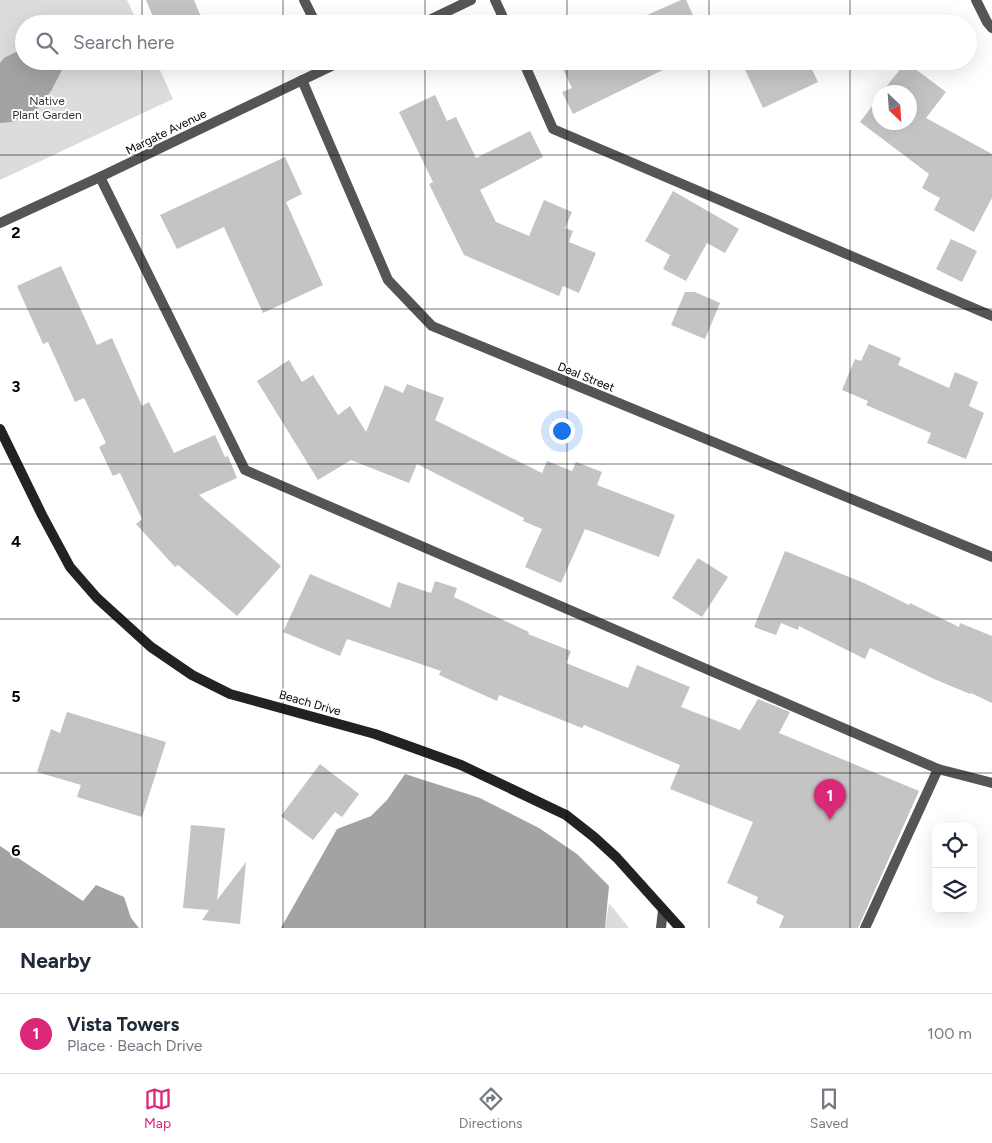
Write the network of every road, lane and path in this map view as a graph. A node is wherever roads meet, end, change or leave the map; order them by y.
1 (304, 0) edge
2 (471, 0) edge
3 (495, 0) edge
4 (976, 0) edge
5 (312, 15) edge
6 (440, 15) edge
7 (502, 15) edge
8 (992, 28) edge
9 (321, 70) edge
10 (526, 70) edge
11 (302, 80) junction
12 (100, 178) junction
13 (0, 223) edge
14 (992, 316) edge
15 (0, 429) edge
16 (992, 557) edge
17 (938, 769) junction
18 (992, 783) edge
19 (663, 910) junction
20 (661, 928) edge
21 (680, 928) edge
22 (865, 928) edge

1 - 5 street
2 - 6 street
3 - 7 street
4 - 8 street
9 - 11 street, Margate Avenue
10 - 14 street
11 - 12 street, Margate Avenue
11 - 16 street, Deal Street
12 - 13 street, Margate Avenue
12 - 17 street
15 - 19 main road, Beach Drive
17 - 18 street
17 - 22 street
19 - 20 street
19 - 21 main road, Beach Drive

